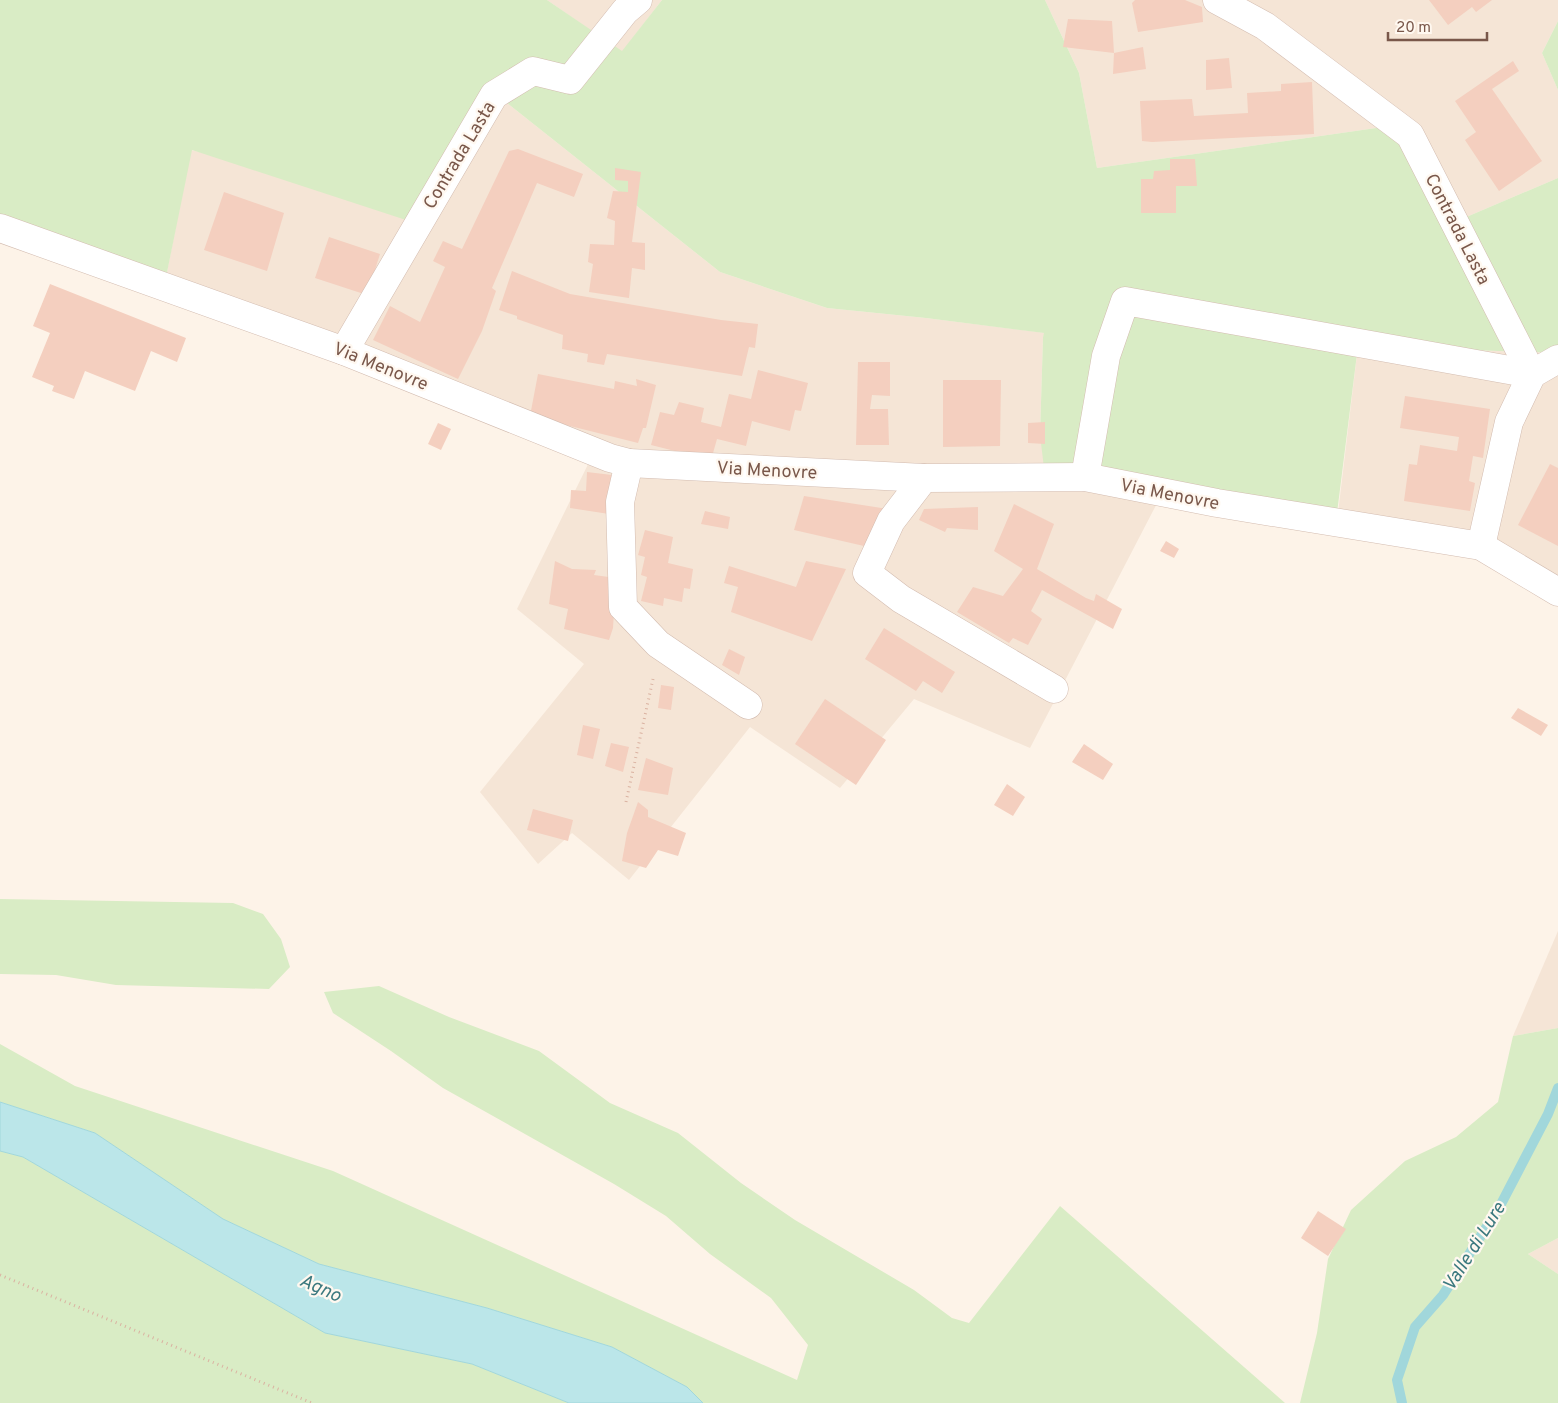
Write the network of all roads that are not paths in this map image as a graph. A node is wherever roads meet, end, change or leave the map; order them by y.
1 (638, 0) edge
2 (1217, 0) edge
3 (0, 228) edge
4 (344, 351) junction
5 (1558, 359) edge
6 (1532, 374) junction
7 (629, 463) junction
8 (1085, 476) junction
9 (924, 478) junction
10 (1482, 546) junction
11 (1558, 592) edge
12 (1054, 689) dead end
13 (748, 706) dead end

1 - 4 street, Contrada Lasta
2 - 6 street, Contrada Lasta
3 - 4 street, Via Menovre
4 - 7 street, Via Menovre
5 - 6 street
6 - 8 street
6 - 10 street
7 - 9 street, Via Menovre
7 - 13 street
8 - 9 street, Via Menovre
8 - 10 street, Via Menovre
9 - 12 street
10 - 11 street, Via Menovre

